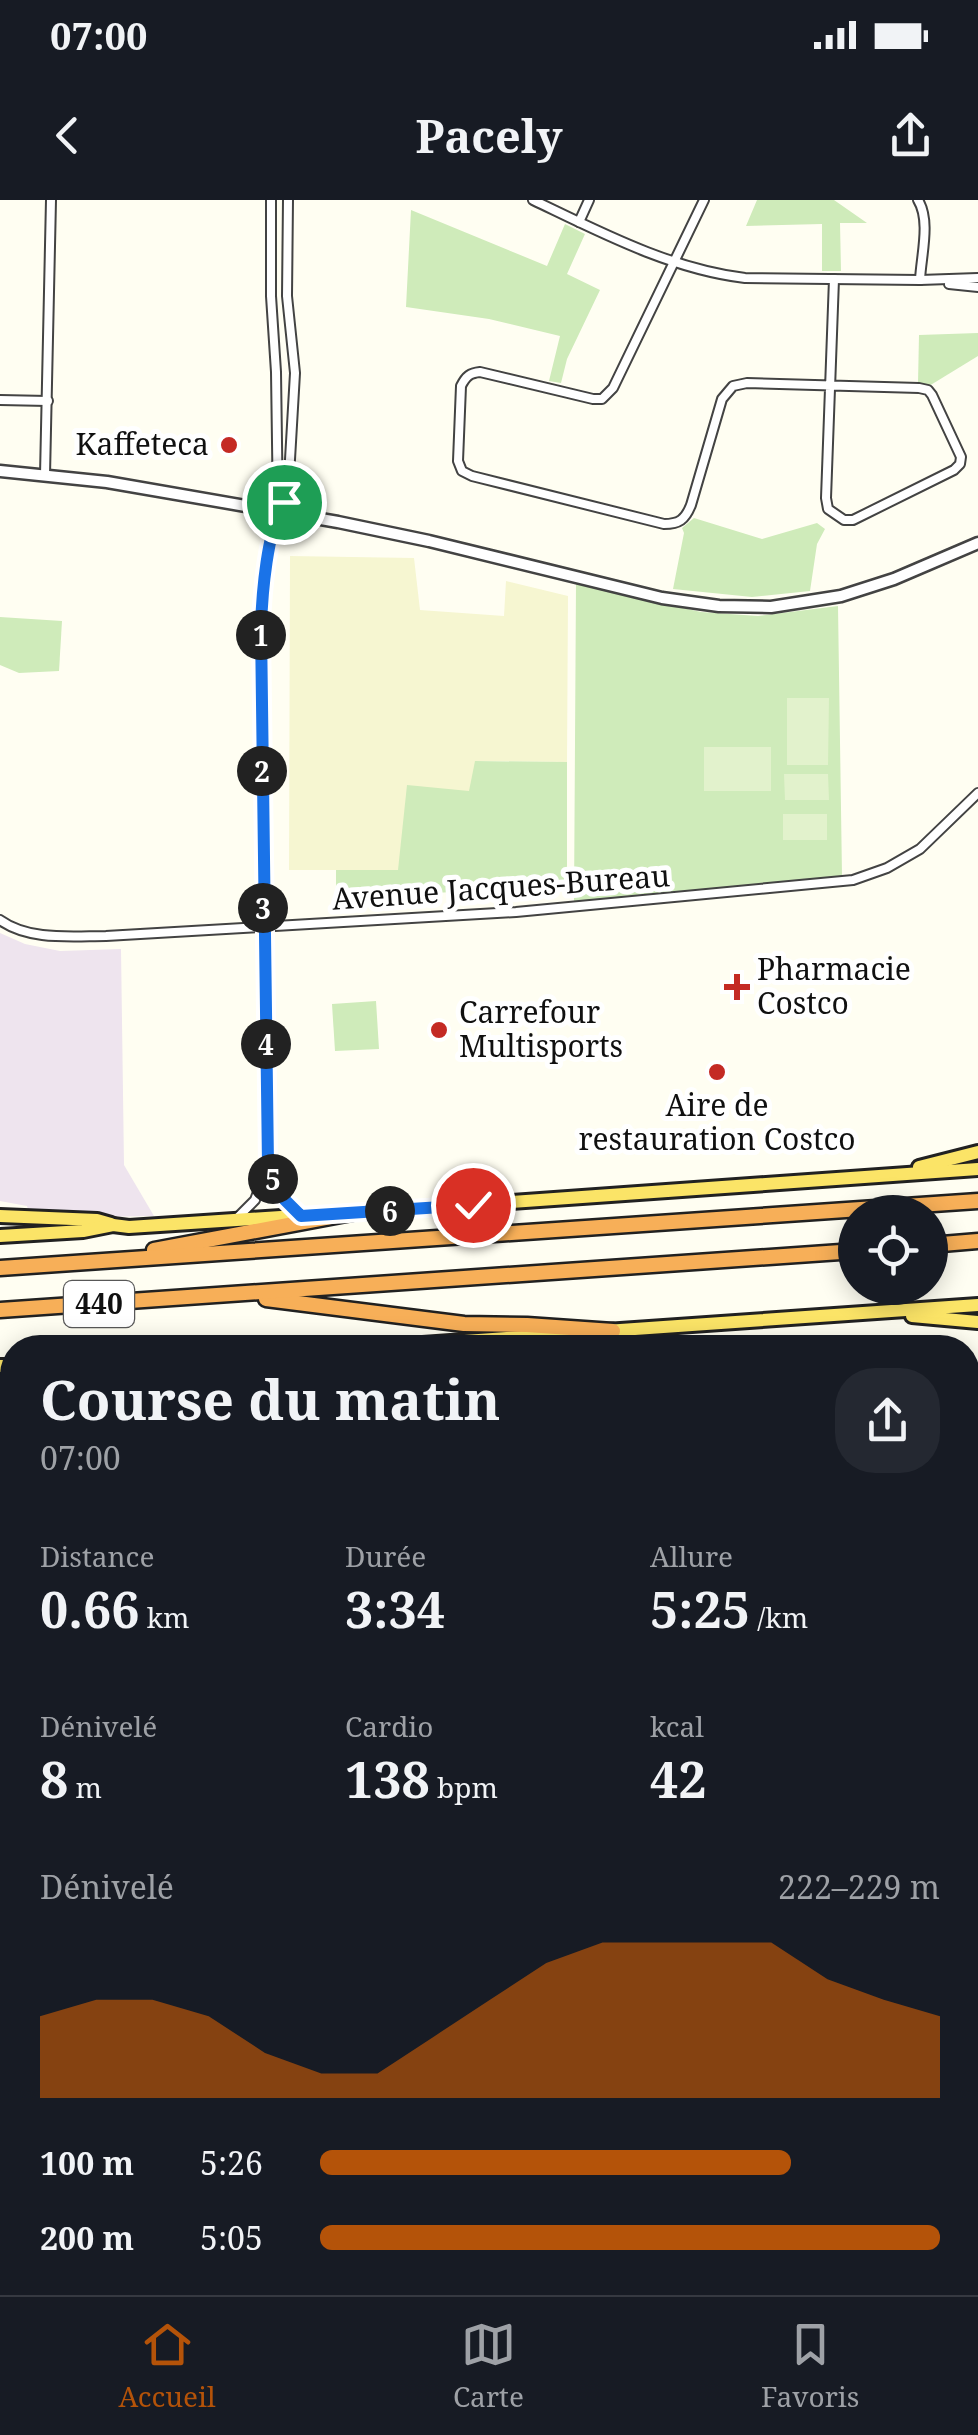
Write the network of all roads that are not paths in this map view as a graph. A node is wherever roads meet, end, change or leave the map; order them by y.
1 (51, 200) edge
2 (271, 200) edge
3 (288, 200) edge
4 (533, 200) edge
5 (589, 200) edge
6 (704, 200) edge
7 (918, 200) edge
8 (579, 222) junction
9 (674, 262) junction
10 (978, 278) edge
11 (834, 279) junction
12 (920, 280) junction
13 (978, 287) edge
14 (830, 385) junction
15 (0, 400) edge
16 (48, 402) junction
17 (0, 471) edge
18 (45, 475) junction
19 (278, 512) junction
20 (978, 543) edge
21 (978, 792) edge
22 (0, 920) edge
23 (264, 927) junction
24 (978, 1152) edge
25 (268, 1165) junction
26 (978, 1169) edge
27 (888, 1175) junction
28 (978, 1200) edge
29 (352, 1214) junction
30 (0, 1216) edge
31 (301, 1216) junction
32 (234, 1220) junction
33 (113, 1225) junction
34 (0, 1236) edge
35 (978, 1241) edge
36 (948, 1244) edge
37 (838, 1252) edge
38 (94, 1262) junction
39 (0, 1268) edge
40 (230, 1295) junction
41 (978, 1305) edge
42 (0, 1310) edge
43 (870, 1313) junction
44 (978, 1322) edge
45 (613, 1331) junction
46 (555, 1335) edge

1 - 16 street
2 - 19 street
3 - 19 street
4 - 8 street
5 - 8 street
6 - 9 street
7 - 12 street
8 - 9 street
9 - 11 street
9 - 14 street
10 - 12 street
11 - 12 street
11 - 14 street
12 - 13 street
14 - 14 street
15 - 16 street
16 - 18 street
17 - 18 street
18 - 19 street
19 - 20 street
19 - 23 street
21 - 23 street, Avenue Jacques-Bureau
22 - 23 street, Avenue Jacques-Bureau
23 - 25 street
24 - 27 main road
25 - 31 street
25 - 32 street
26 - 27 main road
27 - 29 main road
28 - 38 highway, 440
29 - 31 main road
29 - 38 highway
30 - 33 main road
31 - 32 main road
32 - 33 main road
33 - 34 main road
35 - 36 highway
37 - 40 highway, 440
38 - 39 highway, 440
40 - 42 highway, 440
40 - 45 highway
41 - 43 main road
43 - 44 main road
43 - 45 main road
45 - 46 main road

